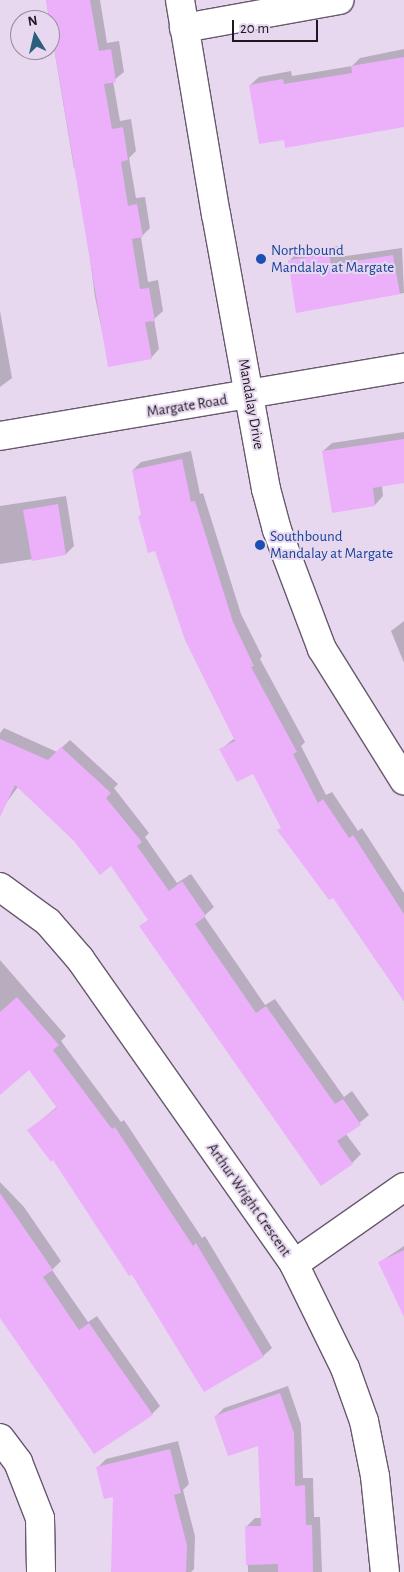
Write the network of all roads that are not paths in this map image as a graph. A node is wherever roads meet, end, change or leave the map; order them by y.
1 (180, 0) edge
2 (340, 0) edge
3 (184, 28) junction
4 (404, 368) edge
5 (250, 395) junction
6 (0, 436) edge
7 (403, 775) edge
8 (0, 887) edge
9 (404, 1187) edge
10 (294, 1264) junction
11 (0, 1438) edge
12 (41, 1572) edge
13 (385, 1572) edge

1 - 3 street, Mandalay Drive
2 - 3 street
3 - 5 street, Mandalay Drive
4 - 5 street, Margate Road
5 - 6 street, Margate Road
5 - 7 street, Mandalay Drive
8 - 10 street, Arthur Wright Crescent
9 - 10 street
10 - 13 street, Arthur Wright Crescent
11 - 12 street

